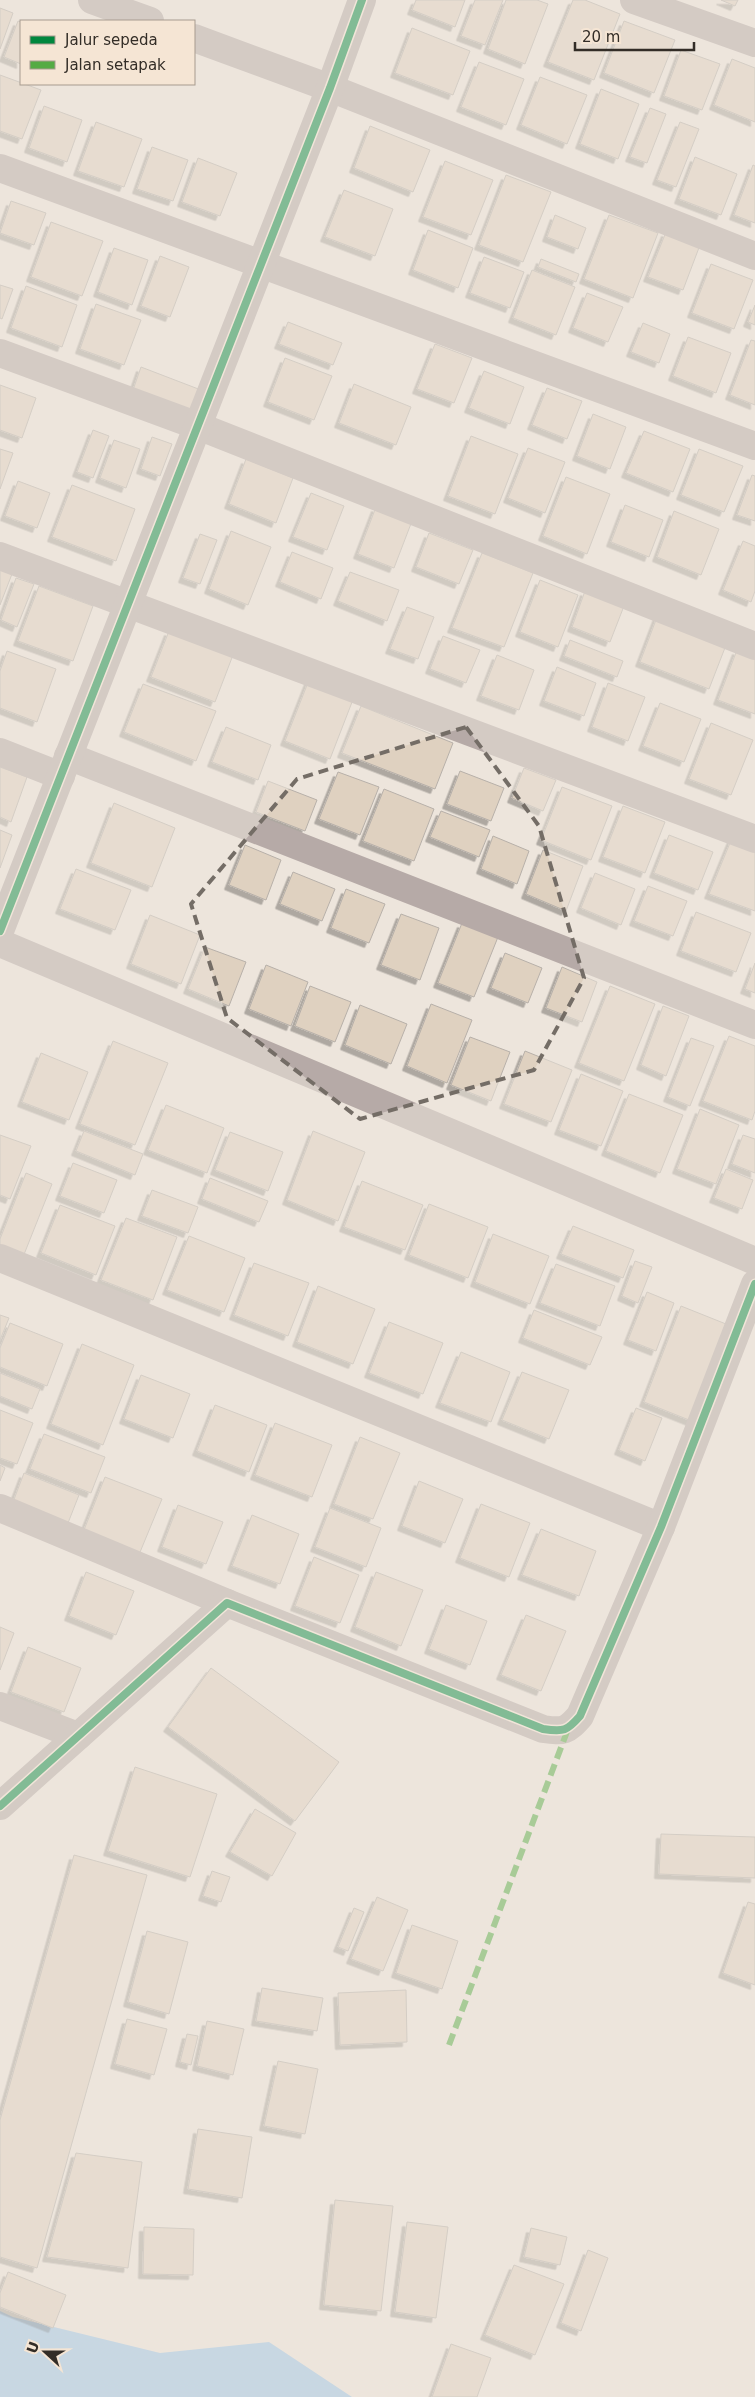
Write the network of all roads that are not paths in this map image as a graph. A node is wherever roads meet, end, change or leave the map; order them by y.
1 (92, 0) edge
2 (362, 0) edge
3 (634, 0) edge
4 (147, 20) edge
5 (195, 38) edge
6 (755, 43) edge
7 (330, 88) junction
8 (0, 168) edge
9 (755, 256) edge
10 (261, 266) junction
11 (0, 353) edge
12 (198, 426) junction
13 (755, 446) edge
14 (0, 556) edge
15 (128, 603) junction
16 (755, 646) edge
17 (0, 752) edge
18 (64, 766) junction
19 (755, 839) edge
20 (0, 931) edge
21 (0, 943) edge
22 (755, 1025) edge
23 (0, 1258) edge
24 (755, 1261) edge
25 (755, 1284) edge
26 (0, 1508) edge
27 (661, 1527) junction
28 (227, 1602) junction
29 (0, 1706) edge
30 (78, 1736) junction
31 (0, 1806) edge

1 - 4 street
2 - 7 street
3 - 6 street
5 - 7 street
7 - 9 street
7 - 10 street
8 - 10 street
10 - 12 street
10 - 13 street
11 - 12 street
12 - 15 street
12 - 16 street
14 - 15 street
15 - 18 street
15 - 19 street
17 - 18 street
18 - 20 street
18 - 22 street
21 - 24 street
23 - 27 street
25 - 27 street
26 - 28 street
27 - 28 street
28 - 30 street
29 - 30 street
30 - 31 street

